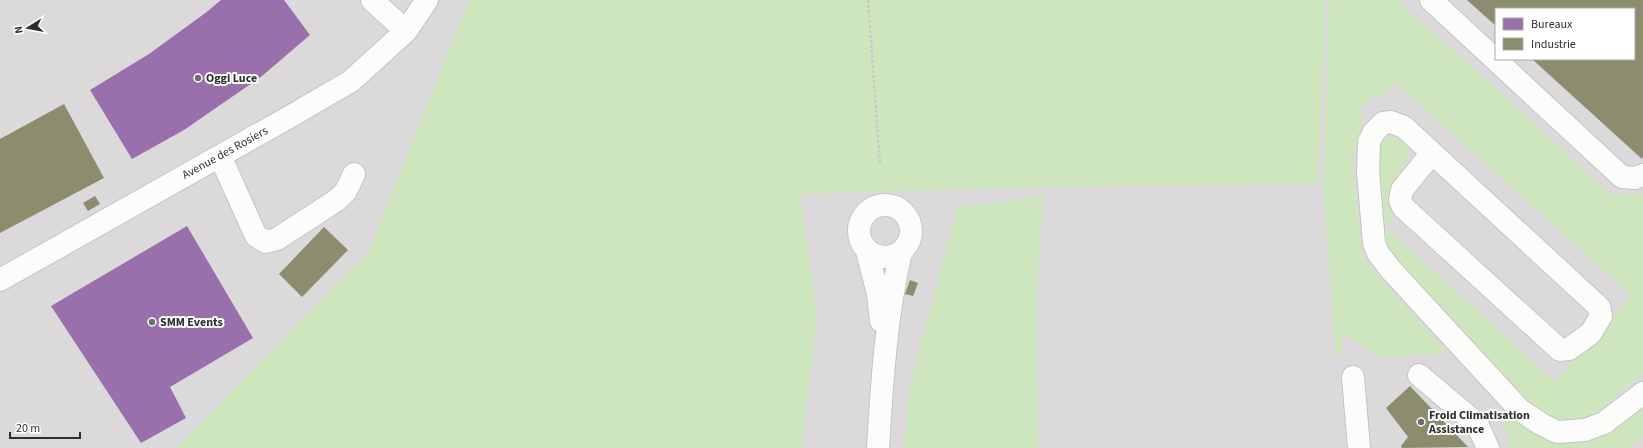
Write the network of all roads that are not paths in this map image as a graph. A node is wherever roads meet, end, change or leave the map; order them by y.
1 (372, 0) edge
2 (427, 0) edge
3 (1431, 0) edge
4 (406, 31) junction
5 (1495, 59) edge
6 (1496, 60) edge
7 (1432, 153) junction
8 (220, 156) junction
9 (354, 174) dead end
10 (1643, 175) edge
11 (867, 251) junction
12 (901, 252) junction
13 (0, 280) edge
14 (884, 356) junction
15 (1419, 375) dead end
16 (1353, 377) dead end
17 (1643, 393) edge
18 (878, 448) edge
19 (1359, 448) edge
20 (1488, 448) edge

1 - 4 street
2 - 4 street, Avenue des Rosiers
3 - 5 street
4 - 8 street, Avenue des Rosiers
6 - 10 street
7 - 7 street
7 - 17 street
8 - 9 street
8 - 13 street, Avenue des Rosiers
11 - 12 street
11 - 12 street
11 - 14 street
12 - 14 street
14 - 18 street
15 - 20 street
16 - 19 street

